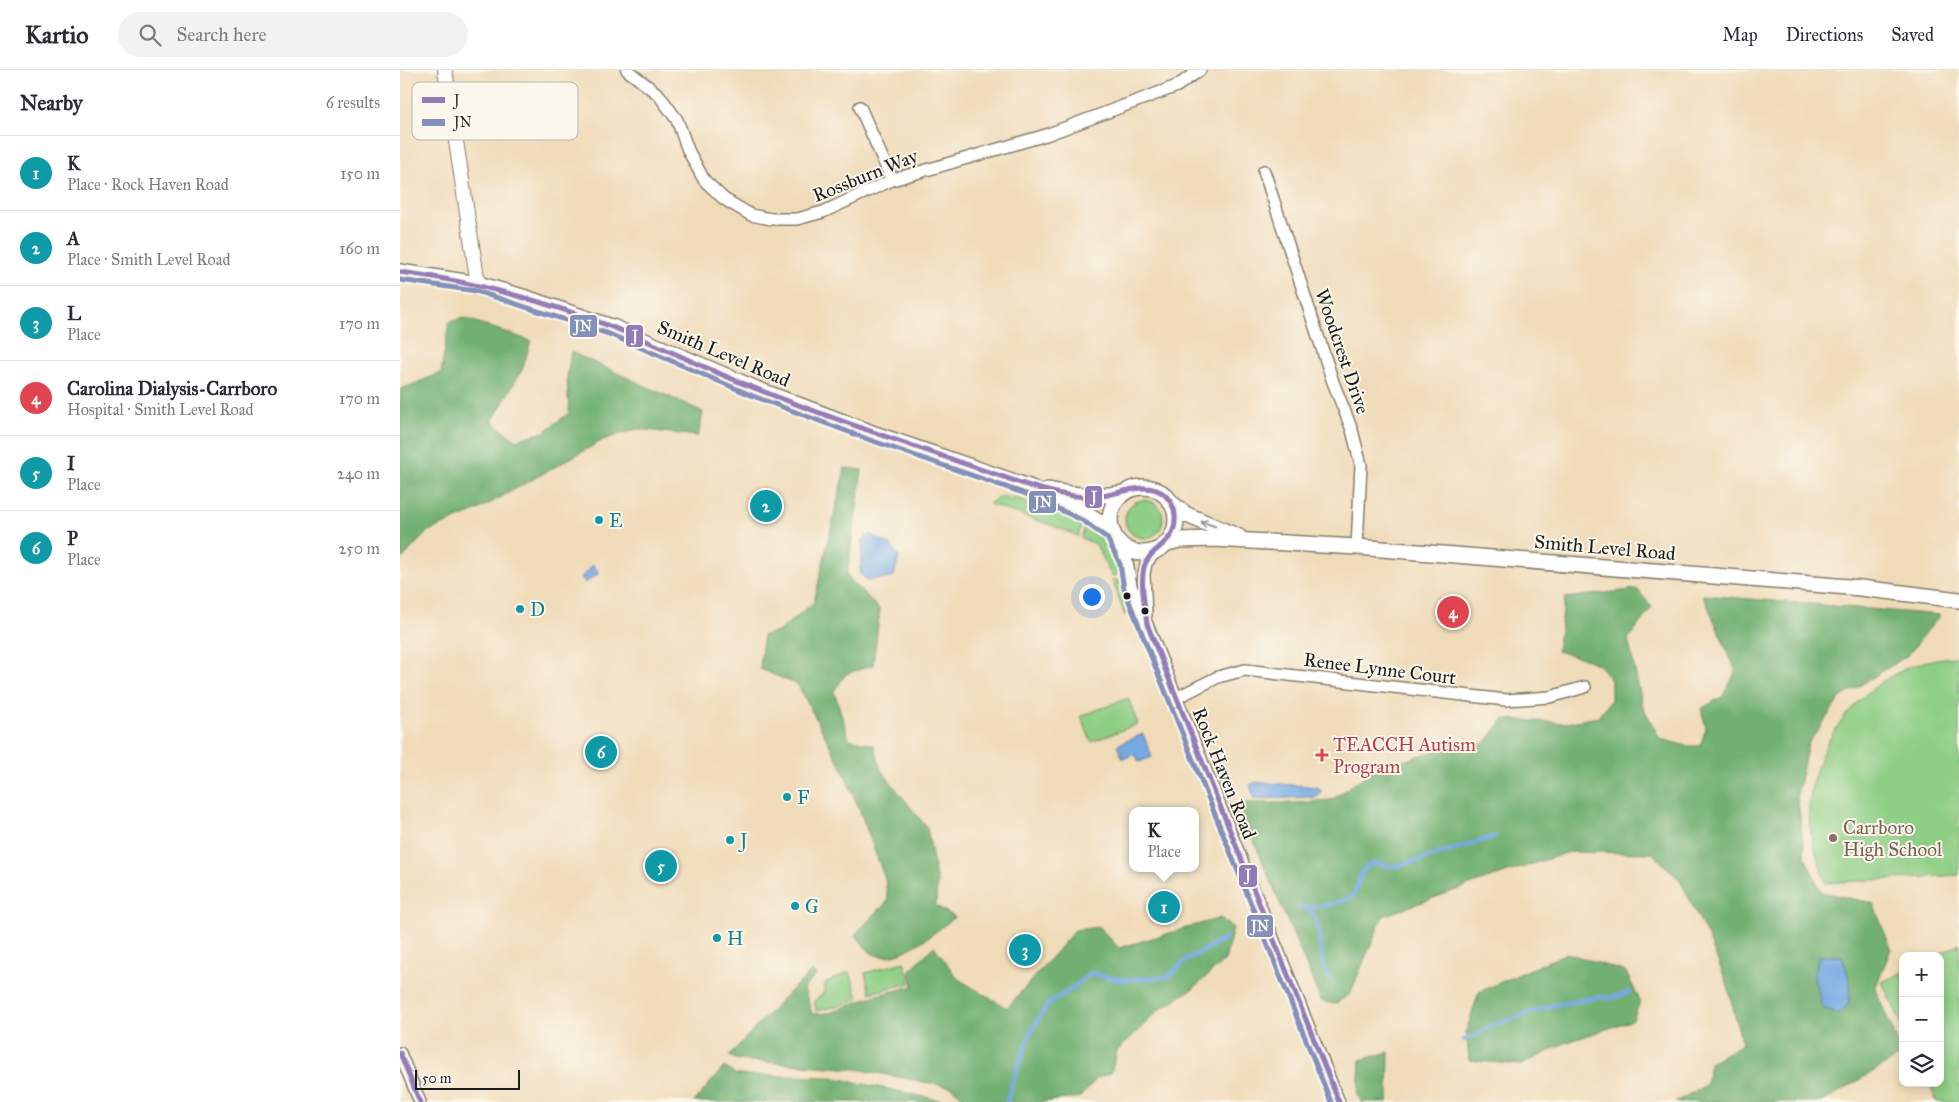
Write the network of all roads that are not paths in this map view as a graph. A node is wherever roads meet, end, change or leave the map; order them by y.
1 (627, 70) edge
2 (1200, 70) edge
3 (860, 107) dead end
4 (455, 140) edge
5 (1264, 171) dead end
6 (892, 180) junction
7 (400, 272) edge
8 (478, 284) junction
9 (1029, 487) junction
10 (1123, 493) junction
11 (1171, 503) junction
12 (1116, 538) junction
13 (1248, 541) junction
14 (1162, 546) junction
15 (1357, 547) junction
16 (1959, 600) edge
17 (1147, 624) junction
18 (1585, 687) dead end
19 (1176, 698) junction
20 (400, 1053) edge
21 (420, 1102) edge
22 (1339, 1102) edge

1 - 6 street, Rossburn Way
2 - 6 street, Rossburn Way
3 - 6 street
4 - 8 street
5 - 15 street, Woodcrest Drive
7 - 8 main road, Smith Level Road
8 - 9 main road, Smith Level Road
9 - 10 main road, Smith Level Road
9 - 12 main road, Smith Level Road
10 - 11 main road
10 - 12 main road
13 -> 11 main road, Smith Level Road
11 - 14 main road
12 - 14 main road
12 - 17 street, Rock Haven Road
13 - 14 main road, Smith Level Road
13 - 15 main road, Smith Level Road
14 - 17 street, Rock Haven Road
15 - 16 main road, Smith Level Road
17 - 19 street, Rock Haven Road
18 - 19 street, Renee Lynne Court
19 - 22 street, Rock Haven Road
20 - 21 street

